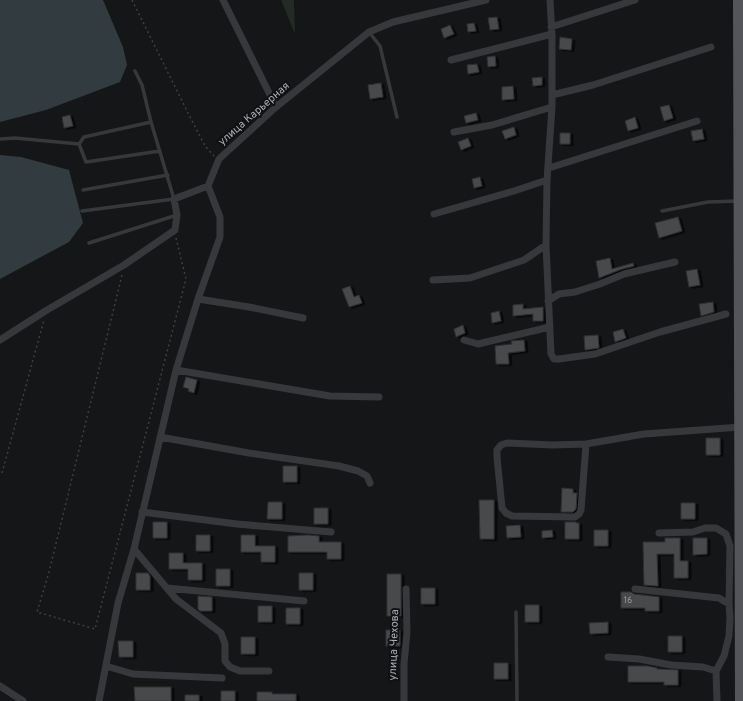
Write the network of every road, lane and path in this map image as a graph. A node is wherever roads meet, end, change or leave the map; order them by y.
1 (132, 0) edge
2 (222, 0) edge
3 (486, 0) edge
4 (550, 0) edge
5 (635, 0) edge
6 (739, 0) edge
7 (551, 31) junction
8 (369, 32) junction
9 (711, 46) dead end
10 (451, 60) dead end
11 (135, 71) dead end
12 (552, 94) junction
13 (276, 107) junction
14 (552, 107) junction
15 (397, 117) dead end
16 (696, 121) dead end
17 (151, 122) junction
18 (454, 132) dead end
19 (0, 139) edge
20 (79, 144) junction
21 (160, 151) junction
22 (219, 159) junction
23 (549, 168) junction
24 (168, 175) junction
25 (547, 180) junction
26 (208, 186) junction
27 (83, 190) dead end
28 (174, 199) junction
29 (740, 201) junction
30 (82, 211) dead end
31 (662, 211) dead end
32 (434, 214) dead end
33 (177, 215) junction
34 (175, 230) junction
35 (89, 243) dead end
36 (546, 245) junction
37 (675, 262) dead end
38 (124, 265) junction
39 (433, 280) dead end
40 (198, 299) junction
41 (548, 301) junction
42 (47, 310) junction
43 (726, 314) dead end
44 (303, 318) dead end
45 (550, 328) junction
46 (0, 340) edge
47 (464, 340) dead end
48 (176, 370) junction
49 (379, 397) dead end
50 (741, 427) junction
51 (160, 437) junction
52 (586, 444) junction
53 (2, 473) dead end
54 (370, 483) dead end
55 (142, 512) junction
56 (331, 532) dead end
57 (659, 533) dead end
58 (134, 549) junction
59 (167, 588) junction
60 (406, 589) dead end
61 (636, 589) dead end
62 (304, 602) dead end
63 (729, 604) junction
64 (516, 612) dead end
65 (608, 657) dead end
66 (106, 666) junction
67 (270, 671) dead end
68 (716, 671) junction
69 (222, 678) dead end
70 (0, 686) edge
71 (23, 701) edge
72 (99, 701) edge
73 (404, 701) edge
74 (517, 701) edge
75 (717, 701) edge
76 (741, 701) edge

1 - 22 path
2 - 13 street
3 - 8 street, улица Карьерная
4 - 7 street
5 - 7 street
6 - 29 main road
7 - 10 street
7 - 12 street
8 - 13 street, улица Карьерная
8 - 15 lane
9 - 12 street
11 - 17 lane
12 - 14 street
13 - 22 street, улица Карьерная
14 - 18 street
14 - 23 street
16 - 23 street
17 - 20 lane
17 - 21 lane
19 - 20 lane
20 - 21 lane
21 - 24 lane
22 - 26 street, улица Карьерная
23 - 25 street
24 - 27 lane
24 - 28 lane
25 - 32 street
25 - 36 street
26 - 28 street
26 - 40 street
28 - 30 lane
28 - 33 street
29 - 31 lane
29 - 50 main road
33 - 34 street
33 - 35 lane
34 - 38 street
34 - 38 path
36 - 39 street
36 - 41 street
37 - 41 street
38 - 42 street
40 - 44 street
40 - 48 street
41 - 45 street
42 - 46 street
42 - 53 path
43 - 45 street
45 - 47 street
48 - 49 street
48 - 51 street
50 - 52 street
50 - 76 main road
51 - 54 street
51 - 55 street
52 - 52 street
55 - 56 street
55 - 58 street
57 - 63 street
58 - 59 street
58 - 66 street
59 - 62 street
59 - 67 street
60 - 73 street, улица Чехова
61 - 63 street
63 - 68 street
64 - 74 lane
65 - 68 street
66 - 69 street
66 - 72 street
68 - 75 street
70 - 71 street

